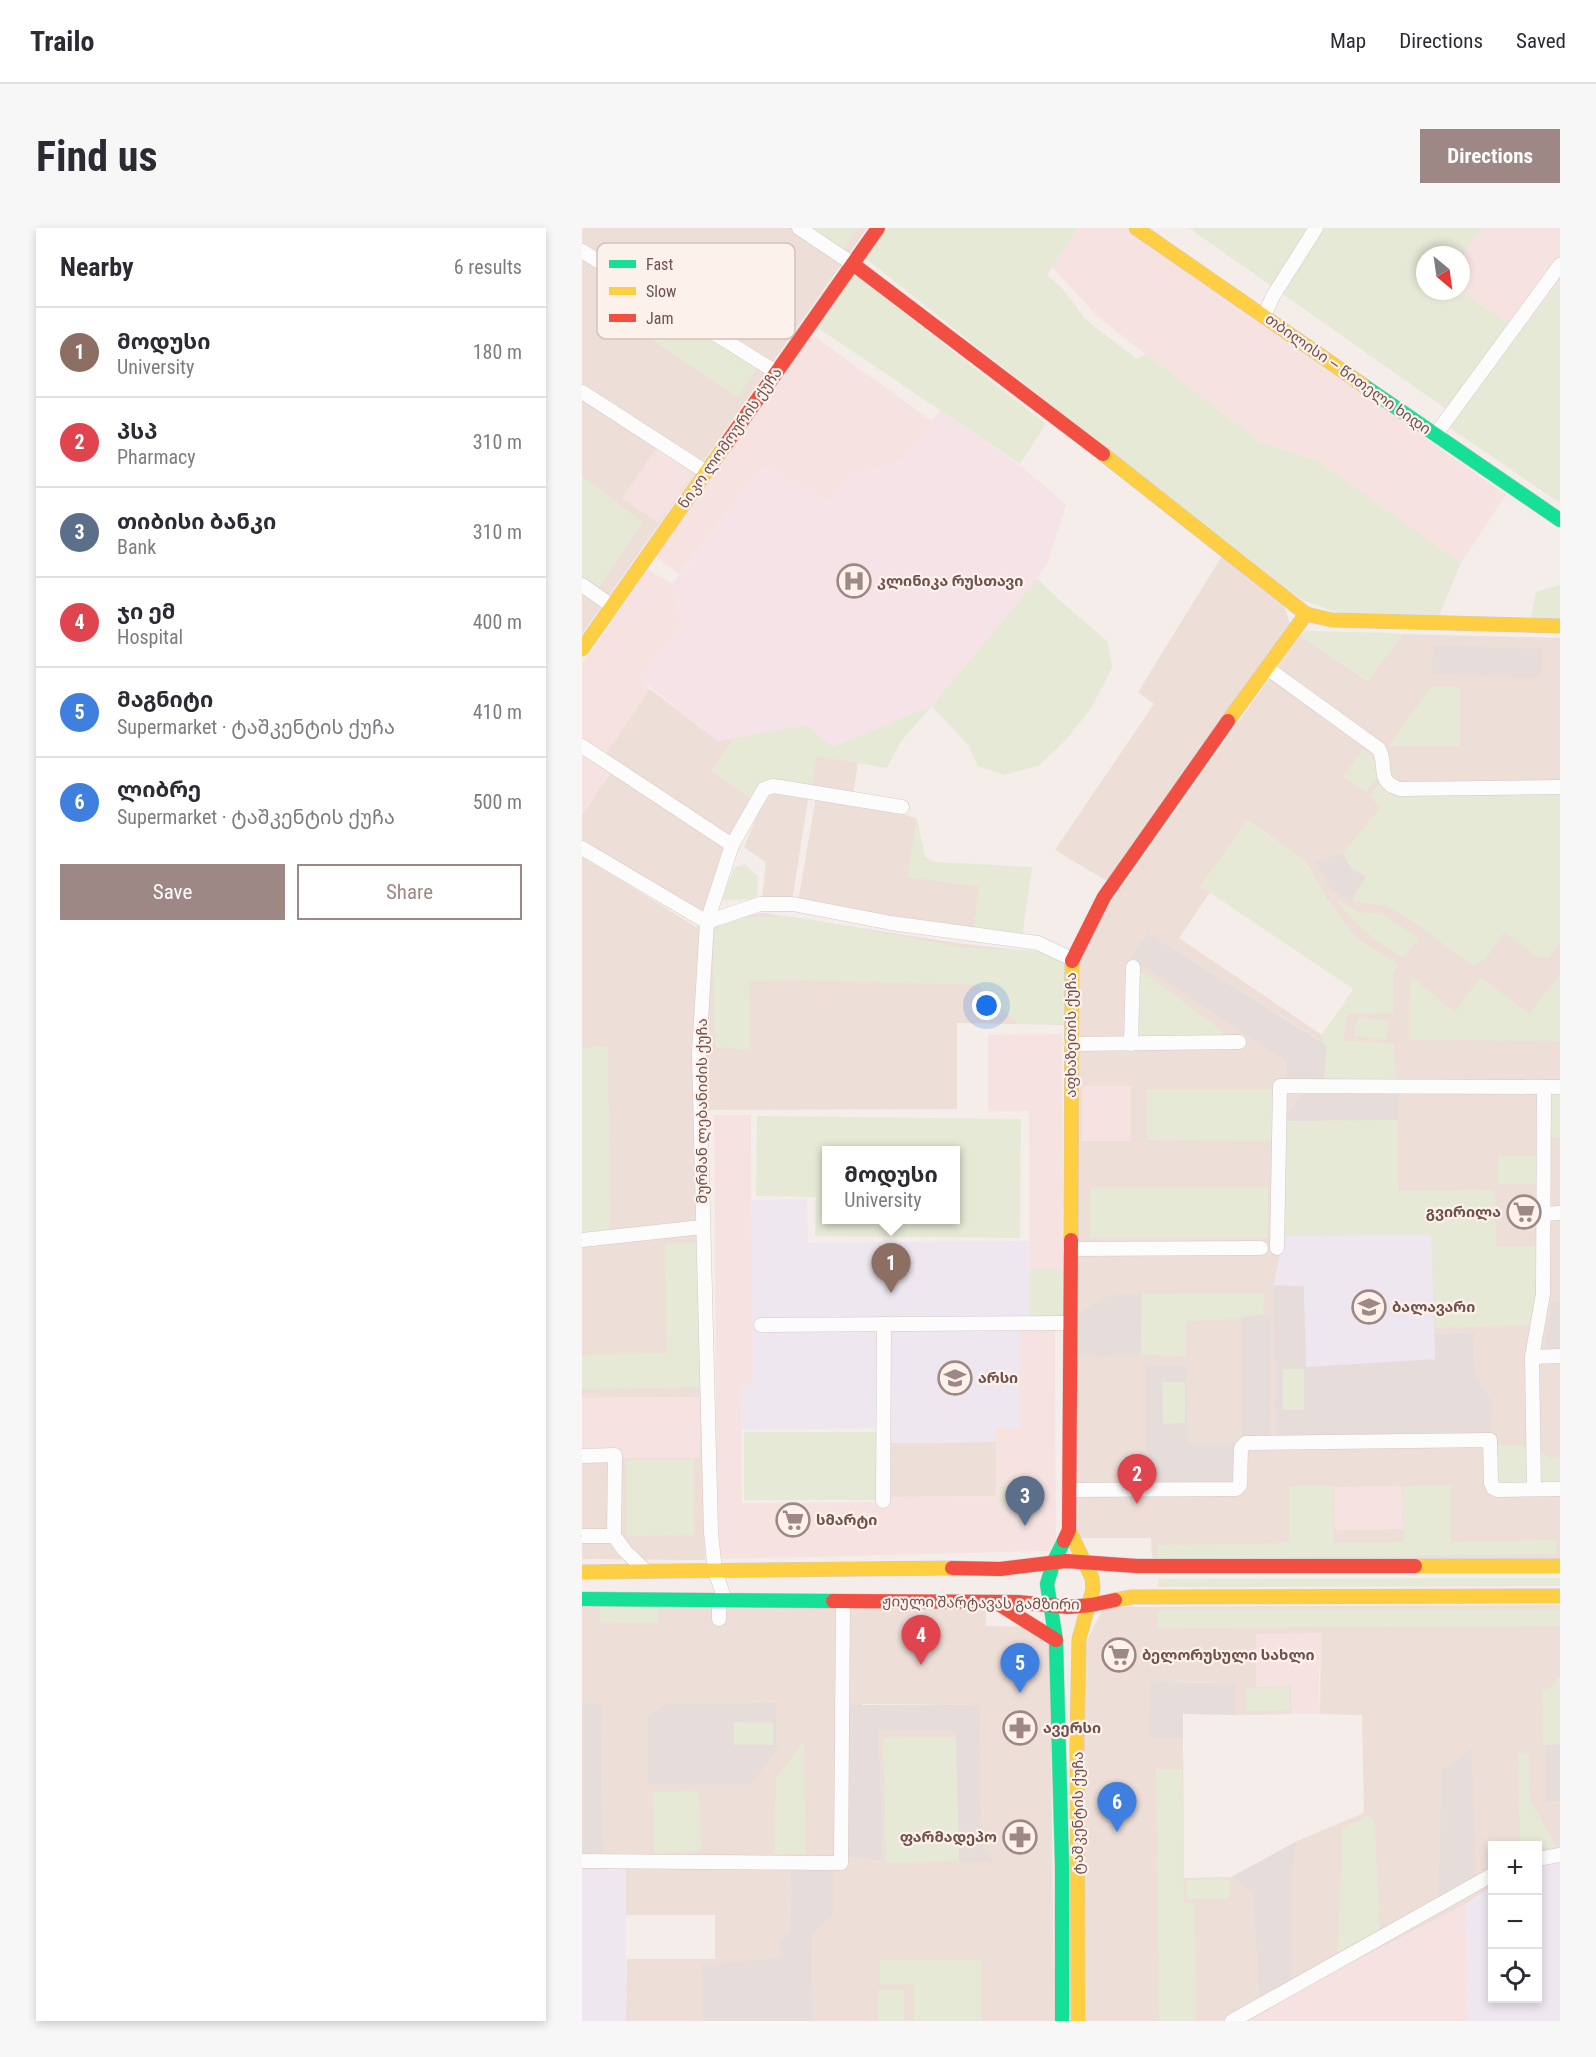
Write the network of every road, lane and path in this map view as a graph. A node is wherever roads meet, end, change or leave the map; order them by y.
1 (799, 228) edge
2 (878, 228) edge
3 (1137, 228) edge
4 (1316, 228) edge
5 (582, 251) edge
6 (597, 260) edge
7 (853, 264) junction
8 (1560, 265) edge
9 (1264, 316) junction
10 (723, 339) edge
11 (776, 372) junction
12 (582, 392) edge
13 (1436, 434) junction
14 (706, 472) junction
15 (1560, 520) edge
16 (582, 585) edge
17 (612, 606) junction
18 (1306, 614) junction
19 (1560, 626) edge
20 (582, 649) edge
21 (1267, 668) junction
22 (582, 746) edge
23 (1560, 787) edge
24 (902, 807) dead end
25 (732, 845) junction
26 (582, 848) edge
27 (707, 922) junction
28 (1072, 959) junction
29 (1133, 968) dead end
30 (1239, 1042) dead end
31 (1071, 1044) junction
32 (1131, 1044) junction
33 (1544, 1087) junction
34 (1560, 1087) edge
35 (1543, 1214) junction
36 (1560, 1214) edge
37 (702, 1227) junction
38 (582, 1240) edge
39 (1261, 1248) dead end
40 (1277, 1248) dead end
41 (1070, 1249) junction
42 (1070, 1323) junction
43 (884, 1324) junction
44 (761, 1325) dead end
45 (1560, 1356) edge
46 (1532, 1357) junction
47 (582, 1456) edge
48 (1534, 1489) junction
49 (1560, 1489) edge
50 (1069, 1490) junction
51 (883, 1502) dead end
52 (1069, 1530) junction
53 (582, 1536) edge
54 (614, 1536) junction
55 (1054, 1561) junction
56 (1085, 1561) junction
57 (1560, 1566) edge
58 (646, 1571) junction
59 (715, 1571) junction
60 (582, 1572) edge
61 (1560, 1596) edge
62 (582, 1599) edge
63 (722, 1600) junction
64 (843, 1601) junction
65 (994, 1602) junction
66 (1088, 1606) junction
67 (1052, 1608) junction
68 (719, 1619) dead end
69 (1056, 1640) junction
70 (1560, 1855) edge
71 (1542, 1858) edge
72 (582, 1861) edge
73 (1488, 1877) edge
74 (1069, 2021) edge
75 (1232, 2021) edge

1 - 7 street
2 - 7 main road, ნიკო ლომოურის ქუჩა
3 - 9 main road, თბილისი — წითელი ხიდი
4 - 9 street
5 - 6 street
7 - 11 main road, ნიკო ლომოურის ქუჩა
7 - 18 main road
8 - 13 street
9 - 13 main road, თბილისი — წითელი ხიდი
10 - 11 street
11 - 14 main road, ნიკო ლომოურის ქუჩა
12 - 14 street
13 - 15 main road, თბილისი — წითელი ხიდი
14 - 17 main road, ნიკო ლომოურის ქუჩა
16 - 17 street
17 - 20 main road, ნიკო ლომოურის ქუჩა
18 - 19 main road
18 - 21 main road, აფხაზეთის ქუჩა
21 - 23 street
21 - 28 main road, აფხაზეთის ქუჩა
22 - 25 street
24 - 25 street, მურმან ლებანიძის ქუჩა
25 - 27 street, მურმან ლებანიძის ქუჩა
26 - 27 street
27 - 28 street
27 - 37 street, მურმან ლებანიძის ქუჩა
28 - 31 main road, აფხაზეთის ქუჩა
29 - 32 street
30 - 32 street
31 - 32 street
31 - 41 main road, აფხაზეთის ქუჩა
33 - 34 street
33 - 35 street
33 - 40 street
35 - 36 street
35 - 46 street
37 - 38 street
37 - 59 street, მურმან ლებანიძის ქუჩა
39 - 41 street
41 - 42 main road, აფხაზეთის ქუჩა
42 - 43 street
42 - 50 main road, აფხაზეთის ქუჩა
43 - 44 street
43 - 51 street
45 - 46 street
46 - 48 street
47 - 54 street
48 - 49 street
48 - 50 street
50 - 52 main road, აფხაზეთის ქუჩა
52 - 55 main road, აფხაზეთის ქუჩა
52 - 56 main road, აფხაზეთის ქუჩა
53 - 54 street
54 - 58 street
55 - 56 main road
55 - 59 main road
55 - 67 main road
56 - 57 main road
56 - 66 main road
58 - 59 main road
58 - 60 main road
59 - 63 street, მურმან ლებანიძის ქუჩა
61 - 66 main road, ჟიული შარტავას გამზირი
62 - 63 main road, ჟიული შარტავას გამზირი
63 - 64 main road, ჟიული შარტავას გამზირი
63 - 68 street, მურმან ლებანიძის ქუჩა
64 - 65 main road, ჟიული შარტავას გამზირი
64 - 72 street
65 - 67 main road, ჟიული შარტავას გამზირი
65 - 69 main road
66 - 67 main road, ჟიული შარტავას გამზირი
66 - 74 main road, ტაშკენტის ქუჩა
67 - 69 main road, ტაშკენტის ქუჩა
69 - 74 main road, ტაშკენტის ქუჩა
70 - 71 street
73 - 75 street

